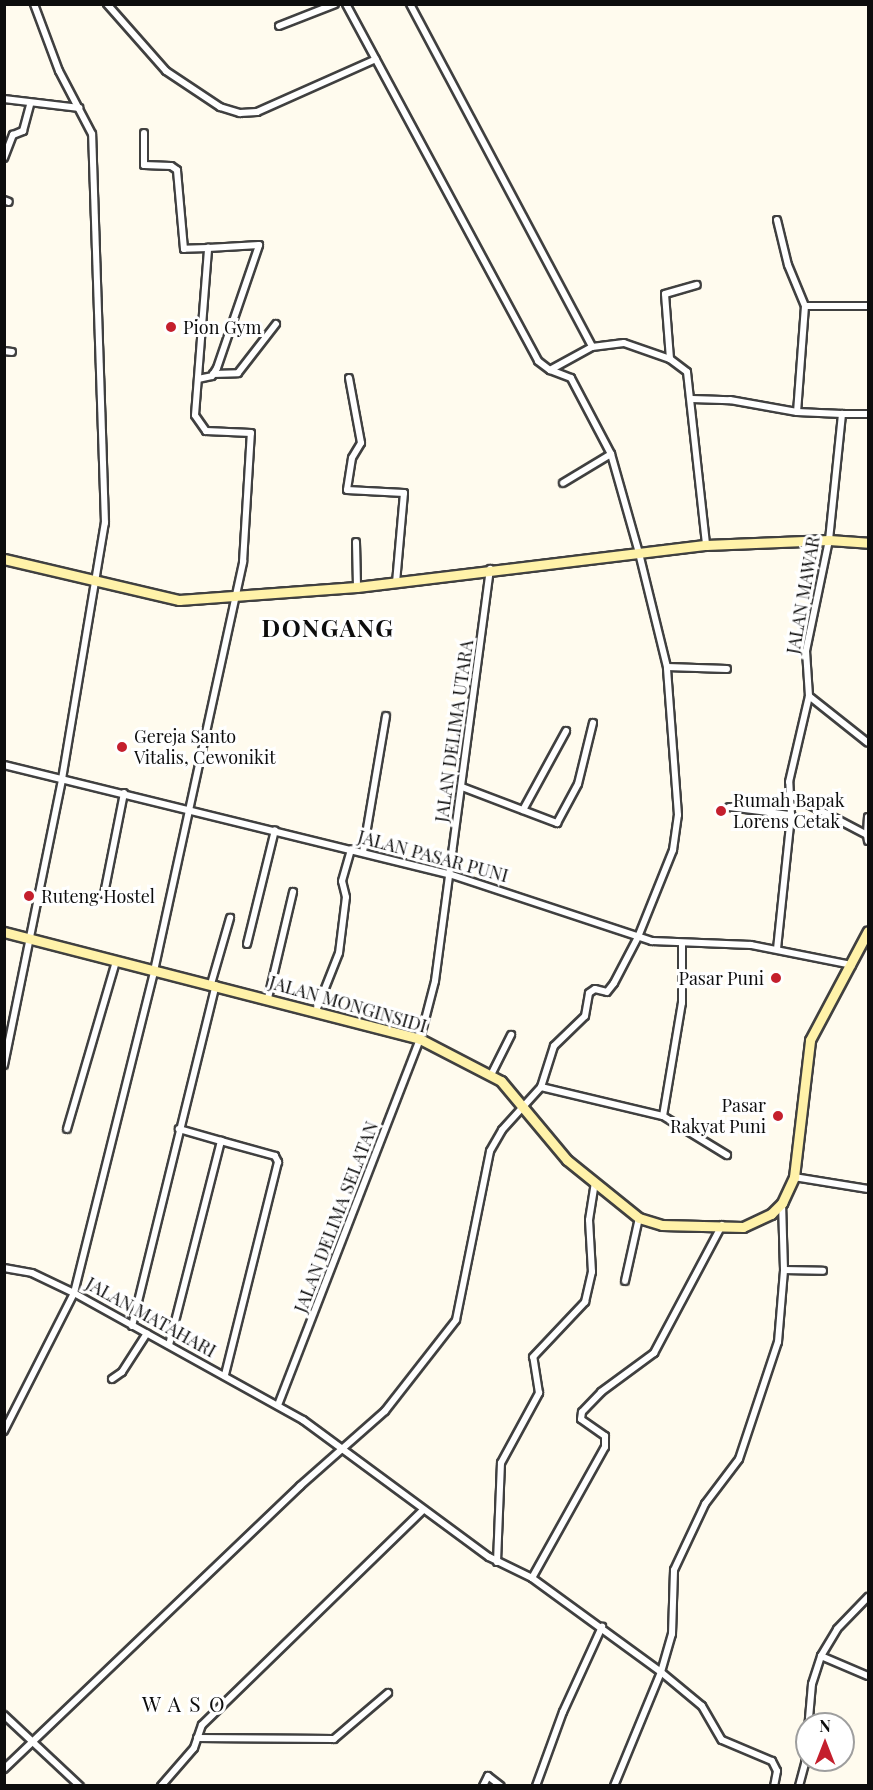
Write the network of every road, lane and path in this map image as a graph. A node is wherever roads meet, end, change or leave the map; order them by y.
1 (34, 4) edge
2 (107, 4) edge
3 (335, 4) edge
4 (346, 4) edge
5 (410, 4) edge
6 (279, 27) dead end
7 (376, 59) junction
8 (4, 99) edge
9 (30, 105) junction
10 (79, 108) junction
11 (144, 133) dead end
12 (4, 158) edge
13 (777, 220) dead end
14 (208, 248) junction
15 (697, 285) dead end
16 (805, 306) junction
17 (868, 306) edge
18 (276, 324) dead end
19 (592, 347) junction
20 (4, 351) edge
21 (12, 352) dead end
22 (670, 359) junction
23 (549, 370) junction
24 (213, 374) junction
25 (349, 378) dead end
26 (198, 379) junction
27 (692, 399) junction
28 (797, 412) junction
29 (842, 414) junction
30 (868, 414) edge
31 (611, 454) junction
32 (563, 483) dead end
33 (829, 540) junction
34 (356, 542) dead end
35 (868, 543) edge
36 (706, 545) junction
37 (639, 554) junction
38 (4, 559) edge
39 (490, 569) junction
40 (98, 582) junction
41 (396, 582) junction
42 (357, 587) junction
43 (237, 598) junction
44 (667, 667) junction
45 (727, 669) dead end
46 (809, 696) junction
47 (386, 716) dead end
48 (593, 723) dead end
49 (566, 731) dead end
50 (868, 743) edge
51 (4, 765) edge
52 (62, 779) junction
53 (462, 787) junction
54 (124, 793) junction
55 (789, 794) junction
56 (729, 807) dead end
57 (189, 810) junction
58 (523, 810) junction
59 (791, 815) junction
60 (868, 817) edge
61 (275, 830) junction
62 (868, 838) edge
63 (351, 849) junction
64 (363, 852) junction
65 (449, 874) junction
66 (293, 892) dead end
67 (104, 894) dead end
68 (230, 918) dead end
69 (868, 931) edge
70 (4, 932) edge
71 (638, 937) junction
72 (32, 940) junction
73 (247, 944) dead end
74 (682, 945) junction
75 (777, 949) junction
76 (116, 961) junction
77 (852, 965) junction
78 (154, 970) junction
79 (214, 985) junction
80 (268, 998) junction
81 (316, 1011) junction
82 (4, 1021) edge
83 (14, 1023) junction
84 (511, 1035) dead end
85 (420, 1039) junction
86 (4, 1065) edge
87 (491, 1075) junction
88 (541, 1087) junction
89 (524, 1108) junction
90 (663, 1116) junction
91 (68, 1129) dead end
92 (179, 1129) junction
93 (220, 1141) junction
94 (727, 1155) dead end
95 (794, 1177) junction
96 (595, 1182) junction
97 (868, 1190) edge
98 (782, 1203) junction
99 (639, 1218) junction
100 (722, 1225) junction
101 (4, 1268) edge
102 (784, 1270) junction
103 (823, 1271) dead end
104 (625, 1281) dead end
105 (74, 1293) junction
106 (132, 1326) junction
107 (147, 1333) junction
108 (169, 1345) junction
109 (225, 1375) junction
110 (112, 1379) dead end
111 (278, 1405) junction
112 (4, 1431) edge
113 (341, 1450) junction
114 (423, 1510) junction
115 (497, 1562) junction
116 (532, 1578) junction
117 (868, 1597) edge
118 (602, 1627) junction
119 (821, 1656) junction
120 (661, 1672) junction
121 (868, 1676) edge
122 (388, 1693) dead end
123 (4, 1715) edge
124 (197, 1738) junction
125 (34, 1740) junction
126 (4, 1768) edge
127 (80, 1785) edge
128 (161, 1785) edge
129 (483, 1785) edge
130 (501, 1785) edge
131 (536, 1785) edge
132 (614, 1785) edge
133 (774, 1785) edge
134 (799, 1785) edge

1 - 10 street
2 - 7 street
3 - 6 street
4 - 7 street
5 - 19 street
7 - 23 street
8 - 9 street
9 - 10 street
9 - 12 street
10 - 40 street
11 - 14 street
13 - 16 street
14 - 24 street
14 - 26 street
15 - 22 street
16 - 17 street
16 - 28 street
18 - 24 street
19 - 22 street
19 - 23 street
20 - 21 street
22 - 27 street
23 - 31 street
24 - 26 street
25 - 41 street
26 - 43 street
27 - 28 street
27 - 36 street
28 - 29 street
29 - 30 street
29 - 33 street, JALAN MAWAR
31 - 32 street
31 - 37 street
33 - 35 street
33 - 36 street
33 - 46 street, JALAN MAWAR
34 - 42 street
36 - 37 street
37 - 39 street
37 - 44 street
38 - 40 street
39 - 41 street
39 - 53 street, JALAN DELIMA UTARA
40 - 43 street
40 - 52 street
41 - 42 street
42 - 43 street
43 - 57 street
44 - 45 street
44 - 71 street
46 - 50 street
46 - 55 street, JALAN MAWAR
47 - 64 street
48 - 58 street
49 - 58 street
51 - 52 street, JALAN PASAR PUNI
52 - 54 street, JALAN PASAR PUNI
52 - 72 street
53 - 58 street
53 - 65 street, JALAN DELIMA UTARA
54 - 57 street, JALAN PASAR PUNI
54 - 67 street
55 - 59 street, JALAN MAWAR
55 - 62 street
56 - 59 street
57 - 61 street, JALAN PASAR PUNI
57 - 78 street
59 - 75 street, JALAN MAWAR
60 - 62 street
61 - 63 street, JALAN PASAR PUNI
61 - 73 street
63 - 64 street, JALAN PASAR PUNI
63 - 81 street
64 - 65 street, JALAN PASAR PUNI
65 - 71 street, JALAN PASAR PUNI
65 - 85 street, JALAN DELIMA UTARA
66 - 80 street
68 - 79 street
69 - 77 street, JALAN MONGINSIDI
70 - 72 street, JALAN MONGINSIDI
71 - 74 street, JALAN PASAR PUNI
71 - 88 street
72 - 76 street, JALAN MONGINSIDI
72 - 83 street
74 - 75 street, JALAN PASAR PUNI
74 - 90 street
75 - 77 street, JALAN PASAR PUNI
76 - 78 street, JALAN MONGINSIDI
76 - 91 street
77 - 95 street, JALAN MONGINSIDI
78 - 79 street, JALAN MONGINSIDI
78 - 105 street
79 - 80 street, JALAN MONGINSIDI
79 - 92 street
80 - 81 street, JALAN MONGINSIDI
81 - 85 street, JALAN MONGINSIDI
82 - 83 street
83 - 86 street
84 - 87 street
85 - 87 street, JALAN MONGINSIDI
85 - 111 street, JALAN DELIMA SELATAN
87 - 89 street, JALAN MONGINSIDI
88 - 89 street
88 - 90 street
89 - 96 street, JALAN MONGINSIDI
89 - 113 street
90 - 94 street
92 - 93 street
92 - 106 street
93 - 108 street
93 - 109 street
95 - 97 street
95 - 98 street, JALAN MONGINSIDI
96 - 99 street, JALAN MONGINSIDI
96 - 115 street
98 - 100 street, JALAN MONGINSIDI
98 - 102 street
99 - 100 street, JALAN MONGINSIDI
99 - 104 street
100 - 116 street
101 - 105 street, JALAN MATAHARI
102 - 103 street
102 - 120 street
105 - 106 street, JALAN MATAHARI
105 - 112 street
106 - 107 street, JALAN MATAHARI
107 - 108 street, JALAN MATAHARI
107 - 110 street
108 - 109 street, JALAN MATAHARI
109 - 111 street, JALAN MATAHARI
111 - 113 street, JALAN MATAHARI
113 - 114 street, JALAN MATAHARI
113 - 125 street
114 - 115 street, JALAN MATAHARI
114 - 124 street
115 - 116 street, JALAN MATAHARI
116 - 118 street, JALAN MATAHARI
117 - 119 street
118 - 120 street, JALAN MATAHARI
118 - 131 street
119 - 121 street
119 - 134 street
120 - 132 street
120 - 133 street, JALAN MATAHARI
122 - 124 street
123 - 125 street
124 - 128 street
125 - 126 street
125 - 127 street
129 - 130 street

